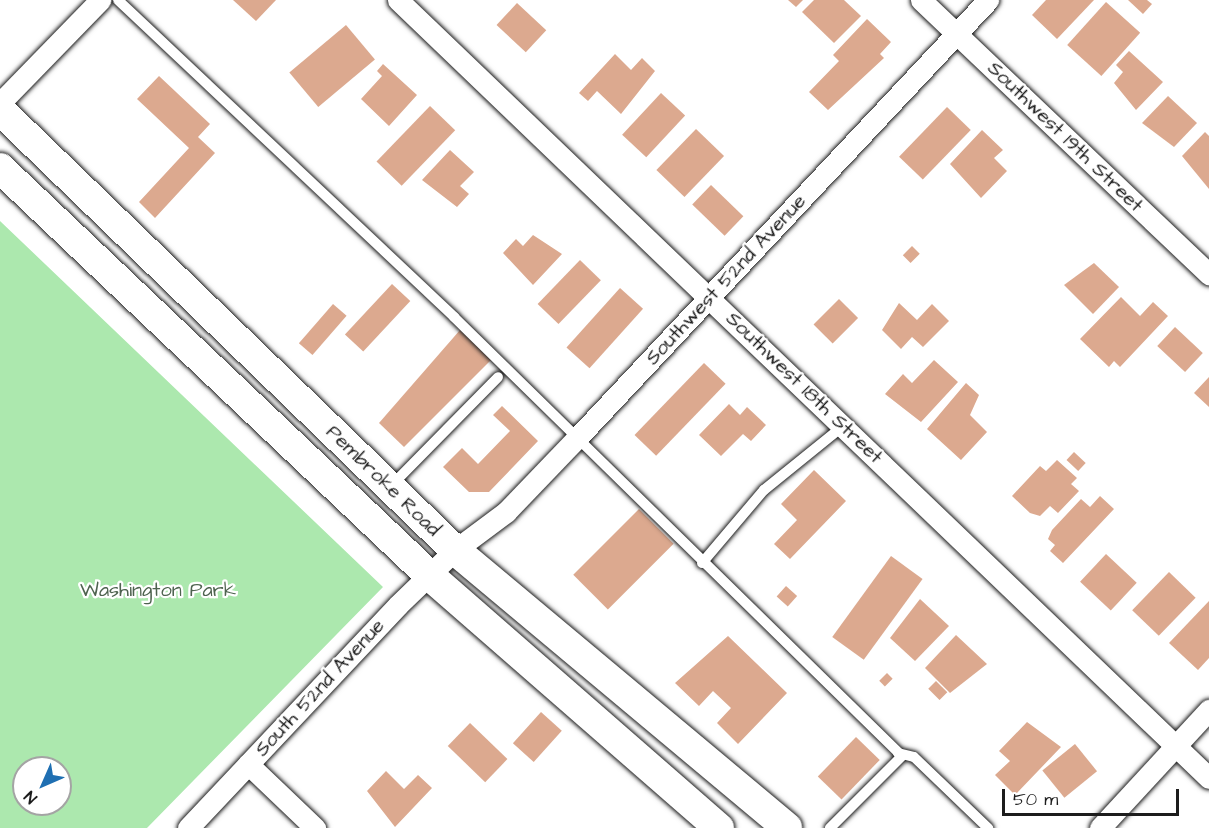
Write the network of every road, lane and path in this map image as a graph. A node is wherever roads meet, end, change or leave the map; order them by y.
1 (100, 0) edge
2 (118, 0) edge
3 (398, 0) edge
4 (921, 0) edge
5 (988, 0) edge
6 (957, 34) junction
7 (0, 103) edge
8 (0, 110) edge
9 (0, 161) edge
10 (0, 168) edge
11 (1209, 274) edge
12 (175, 280) junction
13 (710, 299) junction
14 (498, 377) dead end
15 (843, 426) junction
16 (578, 438) junction
17 (390, 487) junction
18 (455, 550) junction
19 (702, 563) junction
20 (429, 575) junction
21 (1209, 710) edge
22 (1176, 746) junction
23 (898, 753) junction
24 (248, 764) junction
25 (1209, 778) edge
26 (188, 828) edge
27 (315, 828) edge
28 (719, 828) edge
29 (787, 828) edge
30 (830, 828) edge
31 (987, 828) edge
32 (1100, 828) edge

1 - 7 street
2 - 16 lane
3 - 13 street, Southwest 18th Street
4 - 6 street, Southwest 19th Street
5 - 6 street, Southwest 52nd Avenue
6 - 11 street, Southwest 19th Street
6 - 13 street, Southwest 52nd Avenue
8 - 12 main road, Pembroke Road
9 - 12 main road
10 - 20 main road, Pembroke Road
12 - 17 main road, Pembroke Road
13 - 15 street, Southwest 18th Street
13 - 16 street, Southwest 52nd Avenue
14 - 17 lane
15 - 19 lane
15 - 22 street, Southwest 18th Street
16 - 18 street, Southwest 52nd Avenue
16 - 19 lane
17 - 18 main road, Pembroke Road
18 - 20 street, South 52nd Avenue
18 - 29 main road, Pembroke Road
19 - 23 lane
20 - 24 street, South 52nd Avenue
20 - 28 main road, Pembroke Road
21 - 22 street
22 - 25 street, Southwest 18th Street
22 - 32 street
23 - 30 lane
23 - 31 lane
24 - 26 street, South 52nd Avenue
24 - 27 street

